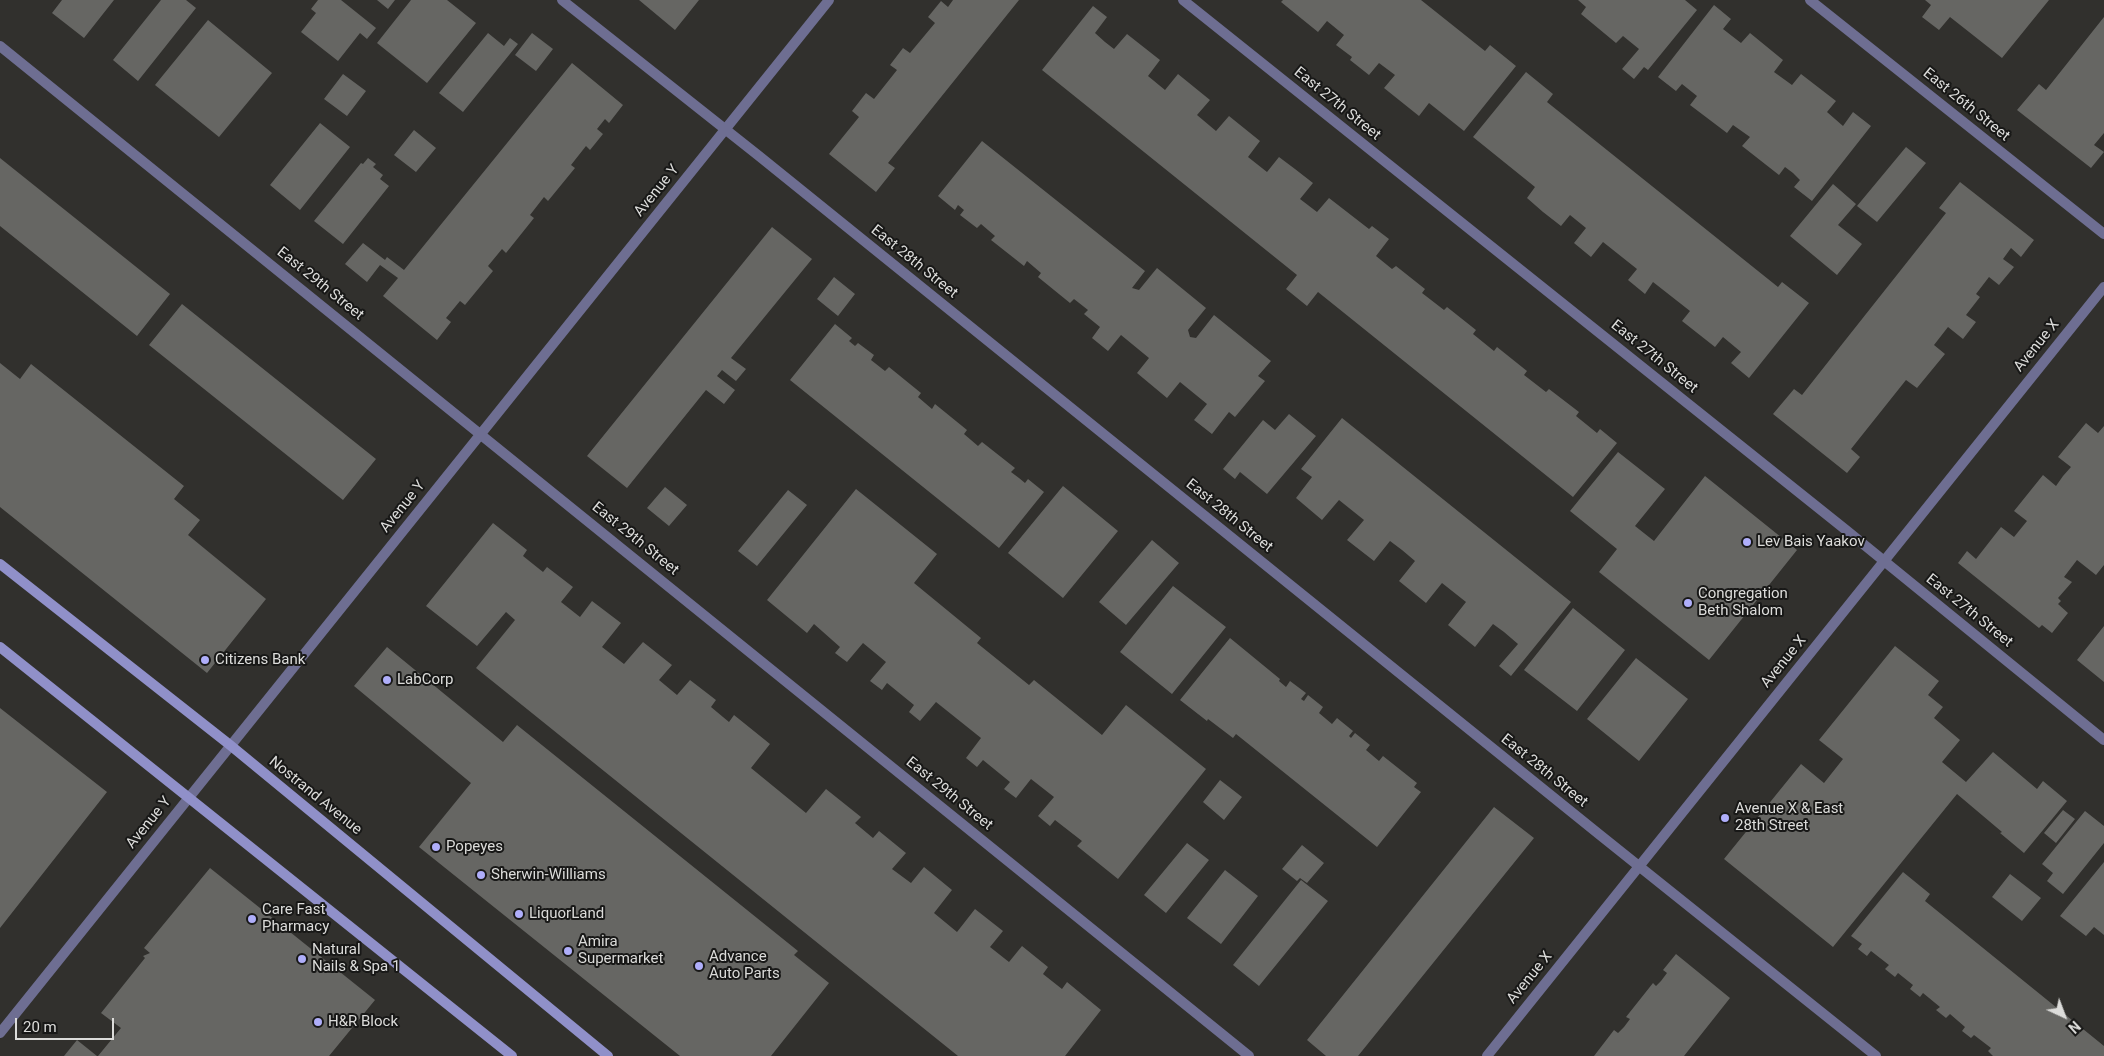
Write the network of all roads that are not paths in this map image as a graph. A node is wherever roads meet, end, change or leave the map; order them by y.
1 (562, 0) edge
2 (829, 0) edge
3 (1183, 0) edge
4 (1810, 0) edge
5 (0, 46) edge
6 (725, 129) junction
7 (2104, 234) edge
8 (2104, 287) edge
9 (481, 433) junction
10 (1884, 561) junction
11 (0, 564) edge
12 (0, 647) edge
13 (2104, 740) edge
14 (230, 746) junction
15 (189, 797) junction
16 (1639, 866) junction
17 (0, 1032) edge
18 (512, 1056) edge
19 (608, 1056) edge
20 (1249, 1056) edge
21 (1487, 1056) edge
22 (1876, 1056) edge

1 - 6 street, East 28th Street
2 - 6 street, Avenue Y
3 - 10 street, East 27th Street
4 - 7 street, East 26th Street
5 - 9 street, East 29th Street
6 - 9 street, Avenue Y
6 - 16 street, East 28th Street
8 - 10 street, Avenue X
9 - 14 street, Avenue Y
9 - 20 street, East 29th Street
10 - 13 street, East 27th Street
10 - 16 street, Avenue X
11 - 14 main road, Nostrand Avenue
12 - 15 main road
14 - 15 street, Avenue Y
14 - 19 main road, Nostrand Avenue
15 - 17 street, Avenue Y
15 - 18 main road
16 - 21 street, Avenue X
16 - 22 street, East 28th Street

